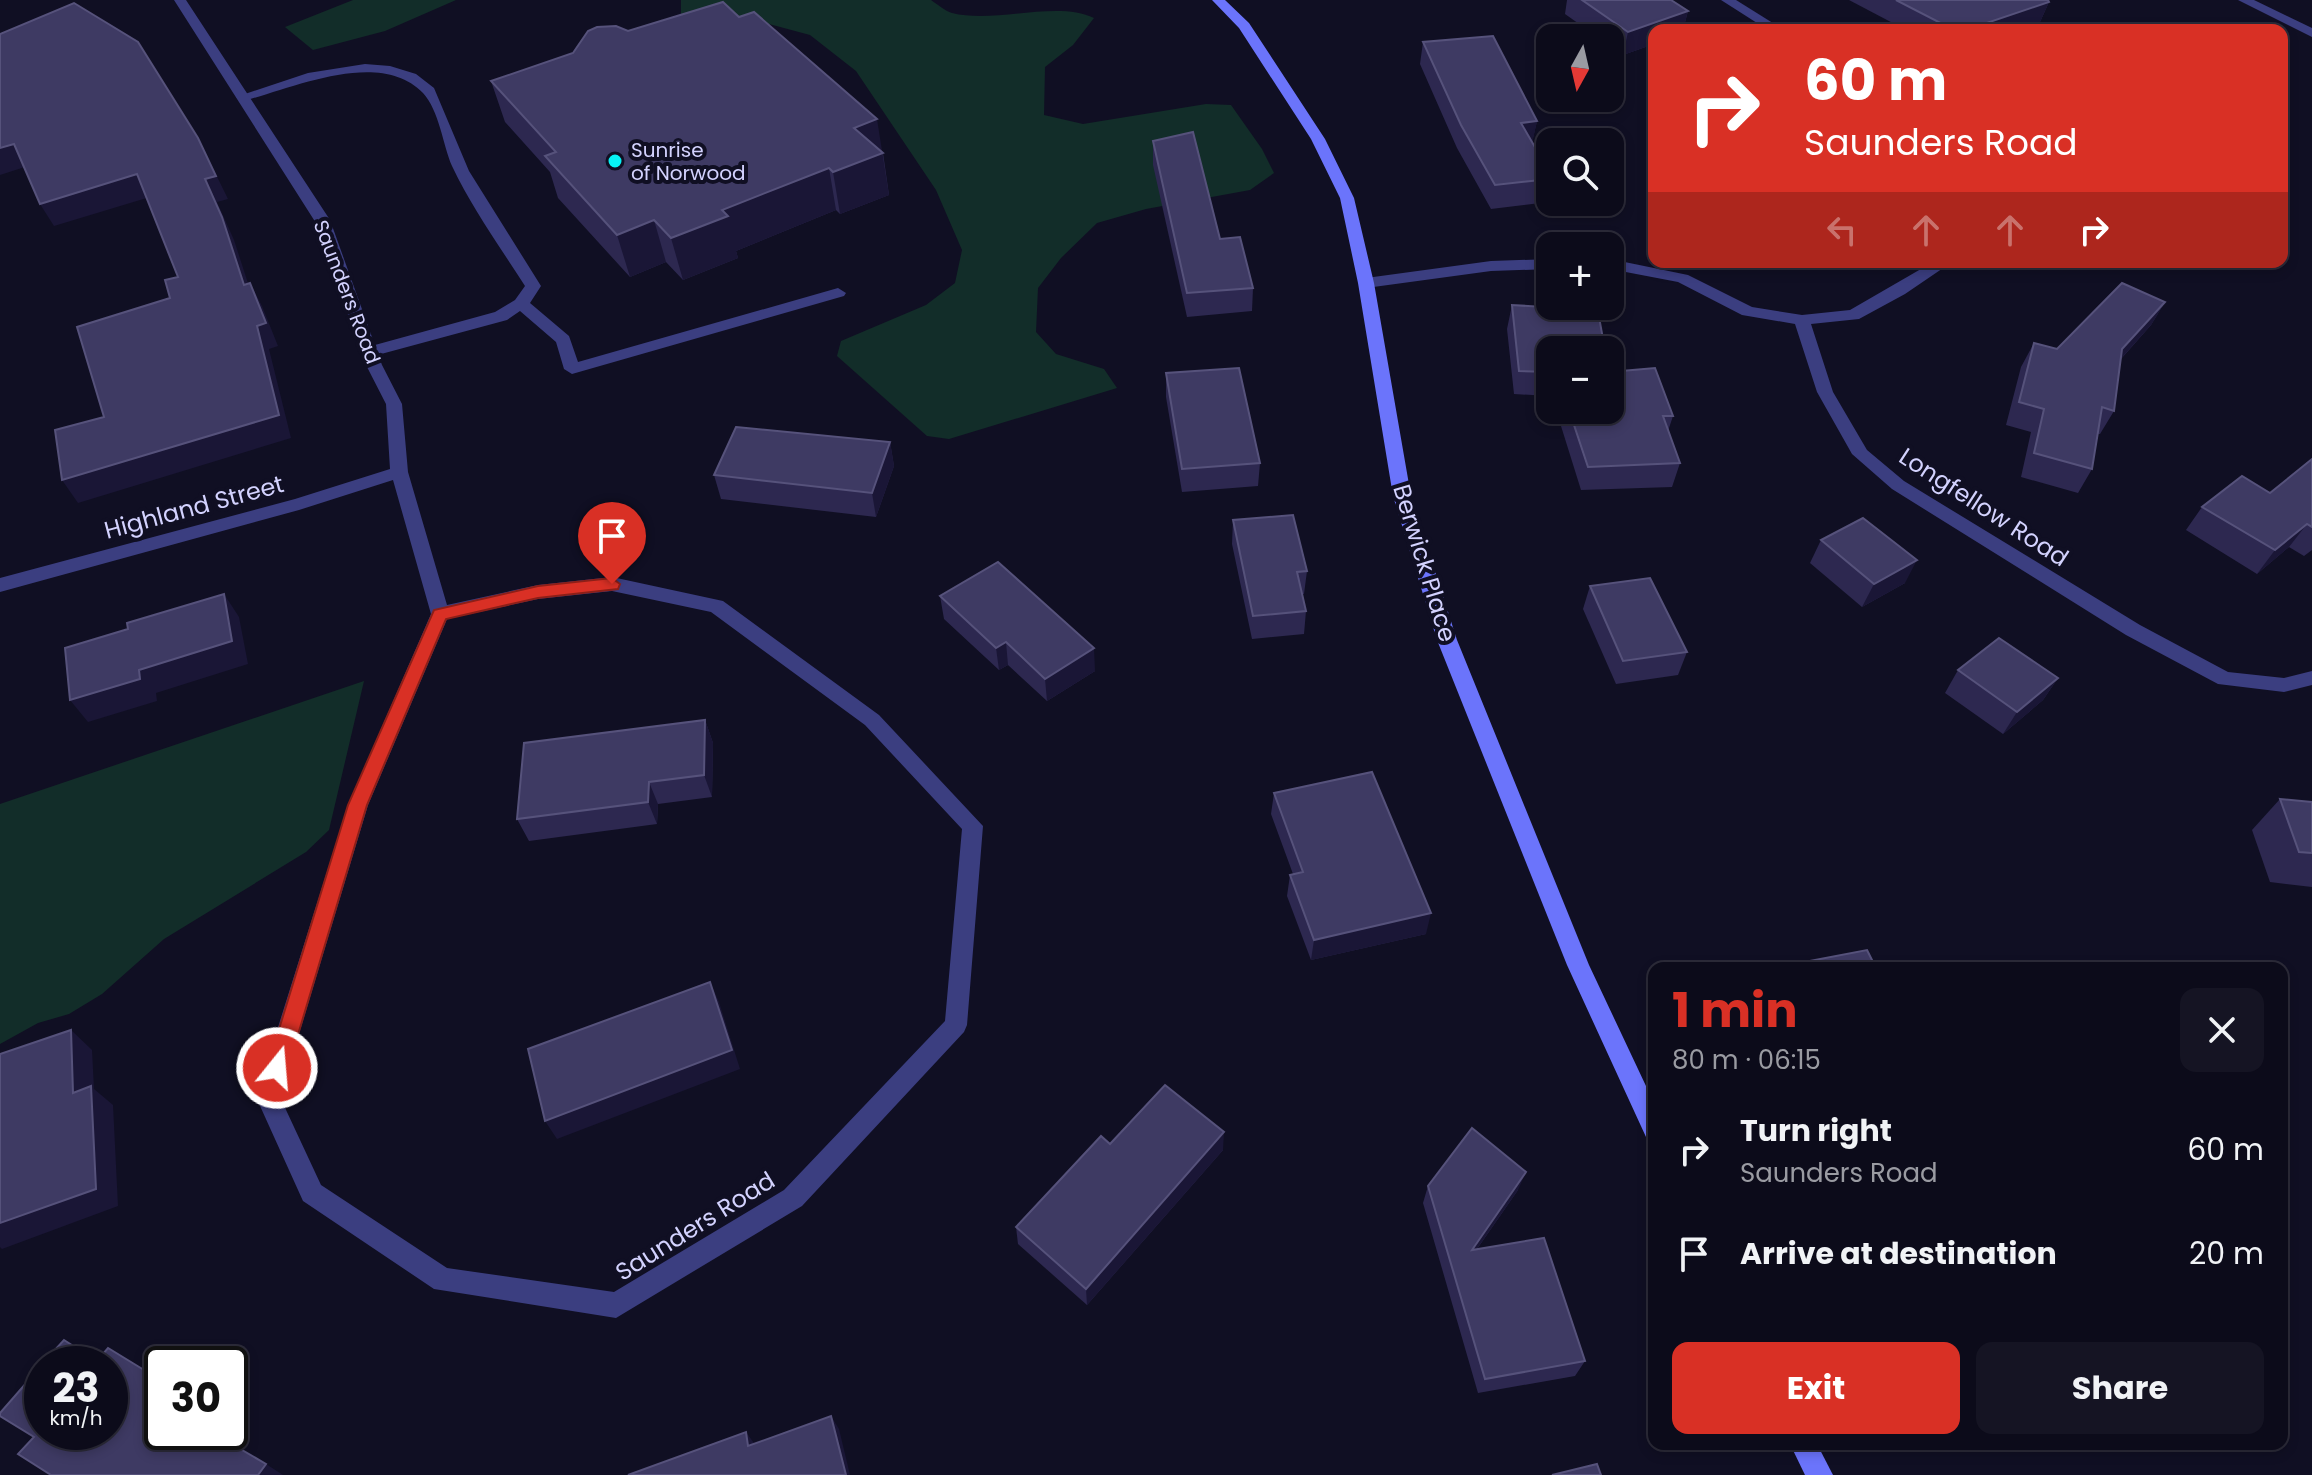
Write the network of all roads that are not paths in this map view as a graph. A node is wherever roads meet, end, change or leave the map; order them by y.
1 (180, 0) edge
2 (1218, 0) edge
3 (1727, 0) edge
4 (2244, 0) edge
5 (1767, 24) edge
6 (2312, 33) edge
7 (243, 97) junction
8 (1536, 264) edge
9 (1624, 267) edge
10 (1935, 268) edge
11 (1366, 283) junction
12 (838, 293) dead end
13 (521, 304) junction
14 (1802, 320) junction
15 (370, 352) junction
16 (399, 472) junction
17 (0, 585) edge
18 (440, 614) junction
19 (2312, 678) edge
20 (1648, 1116) edge
21 (1806, 1450) edge
22 (1819, 1475) edge

1 - 7 street, Saunders Road
2 - 11 street, Berwick Place
3 - 5 street
4 - 6 street
7 - 13 street
7 - 15 street, Saunders Road
8 - 11 street
9 - 14 street
10 - 14 street
11 - 20 street, Berwick Place
12 - 13 street
13 - 15 street
14 - 19 street, Longfellow Road
15 - 16 street, Saunders Road
16 - 17 street, Highland Street
16 - 18 street, Saunders Road
18 - 18 street, Saunders Road
21 - 22 street

